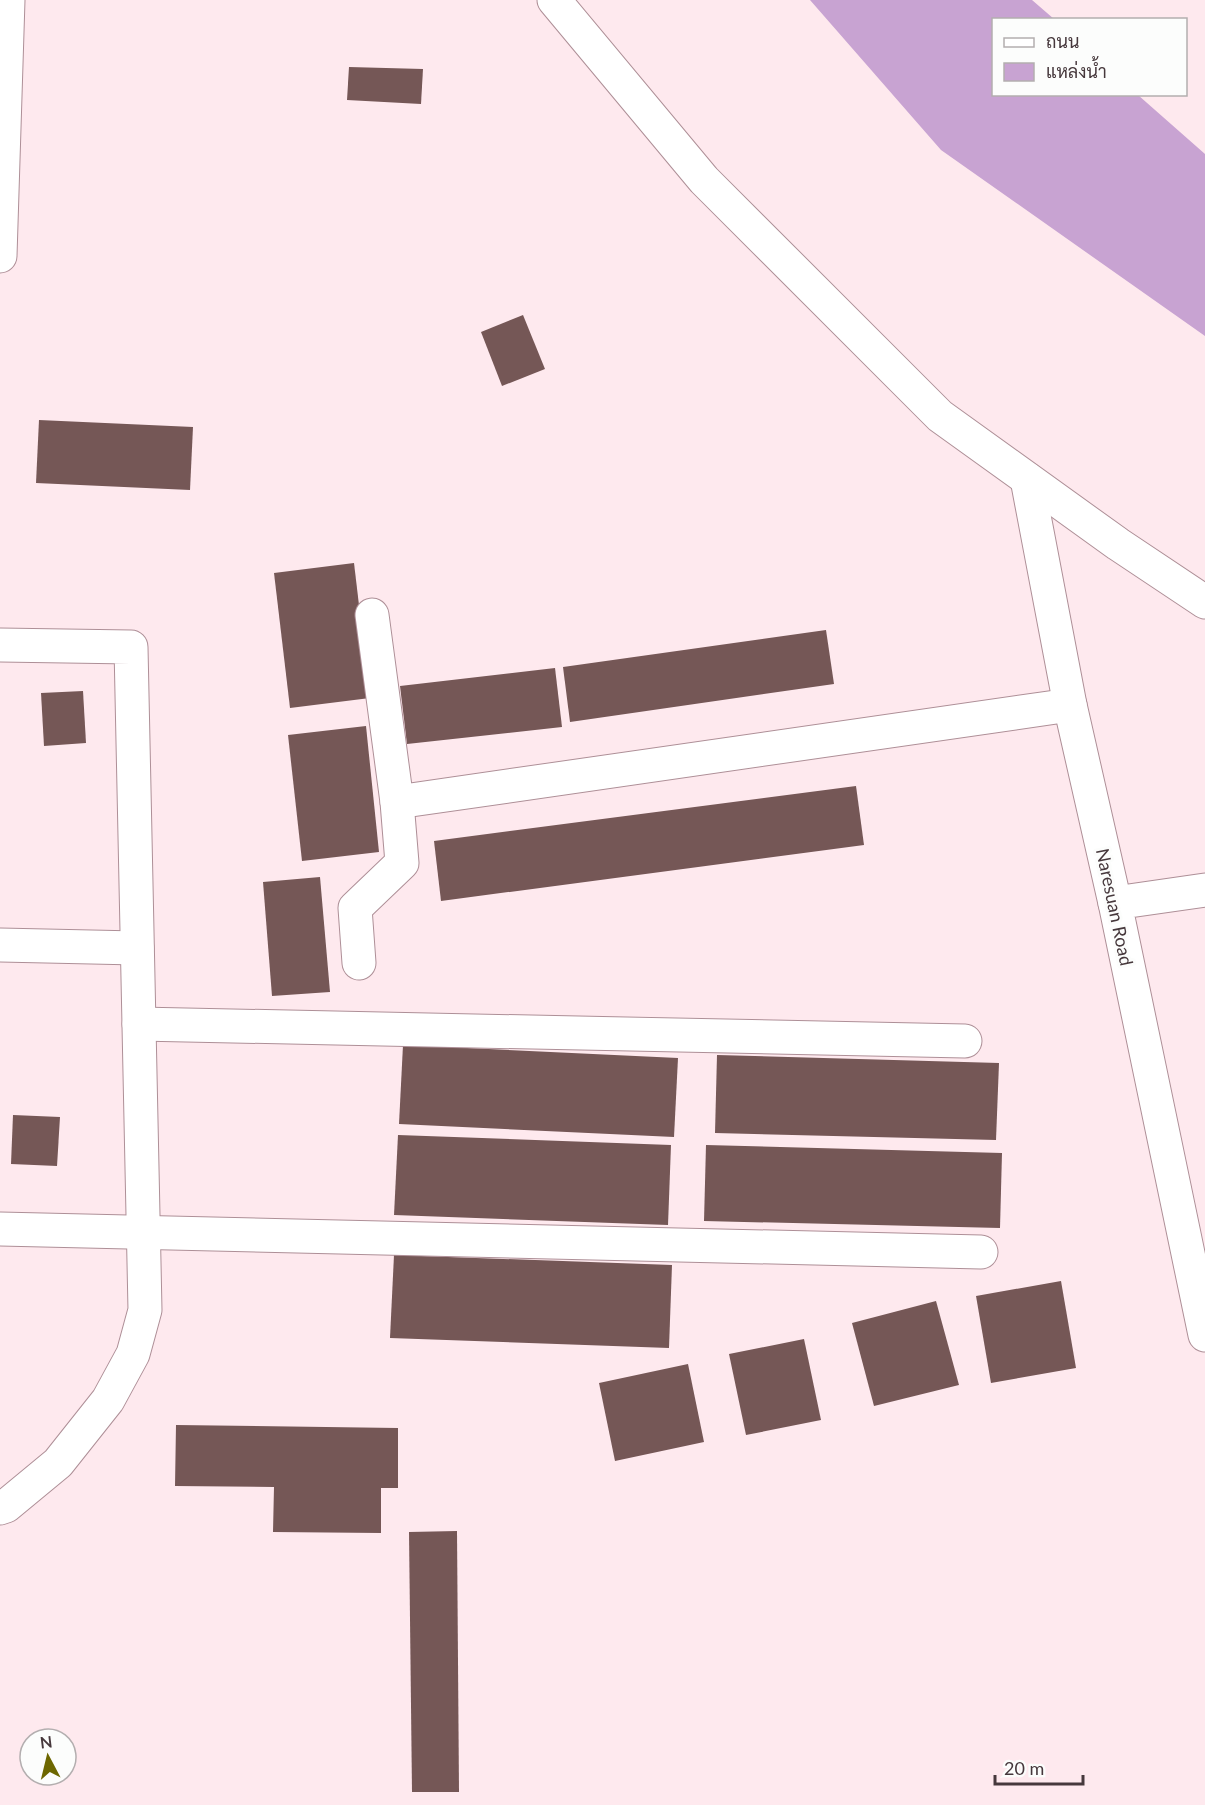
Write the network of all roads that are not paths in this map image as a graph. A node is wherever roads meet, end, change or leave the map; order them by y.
1 (8, 0) edge
2 (554, 0) edge
3 (2, 136) edge
4 (0, 256) edge
5 (1027, 479) junction
6 (1205, 602) edge
7 (372, 615) dead end
8 (0, 645) edge
9 (1070, 705) junction
10 (397, 802) junction
11 (1205, 890) edge
12 (1115, 903) junction
13 (0, 945) edge
14 (137, 948) junction
15 (359, 963) dead end
16 (139, 1024) junction
17 (965, 1041) dead end
18 (0, 1228) edge
19 (143, 1232) junction
20 (981, 1252) dead end
21 (1205, 1335) edge
22 (0, 1508) edge

1 - 3 main road
2 - 5 main road
3 - 4 main road
5 - 6 main road
5 - 9 main road, Naresuan Road
7 - 10 main road
8 - 14 main road
9 - 10 main road
9 - 12 main road, Naresuan Road
10 - 15 main road
11 - 12 main road
12 - 21 main road, Naresuan Road
13 - 14 main road
14 - 16 main road
16 - 17 main road
16 - 19 main road
18 - 19 main road
19 - 20 main road
19 - 22 main road

